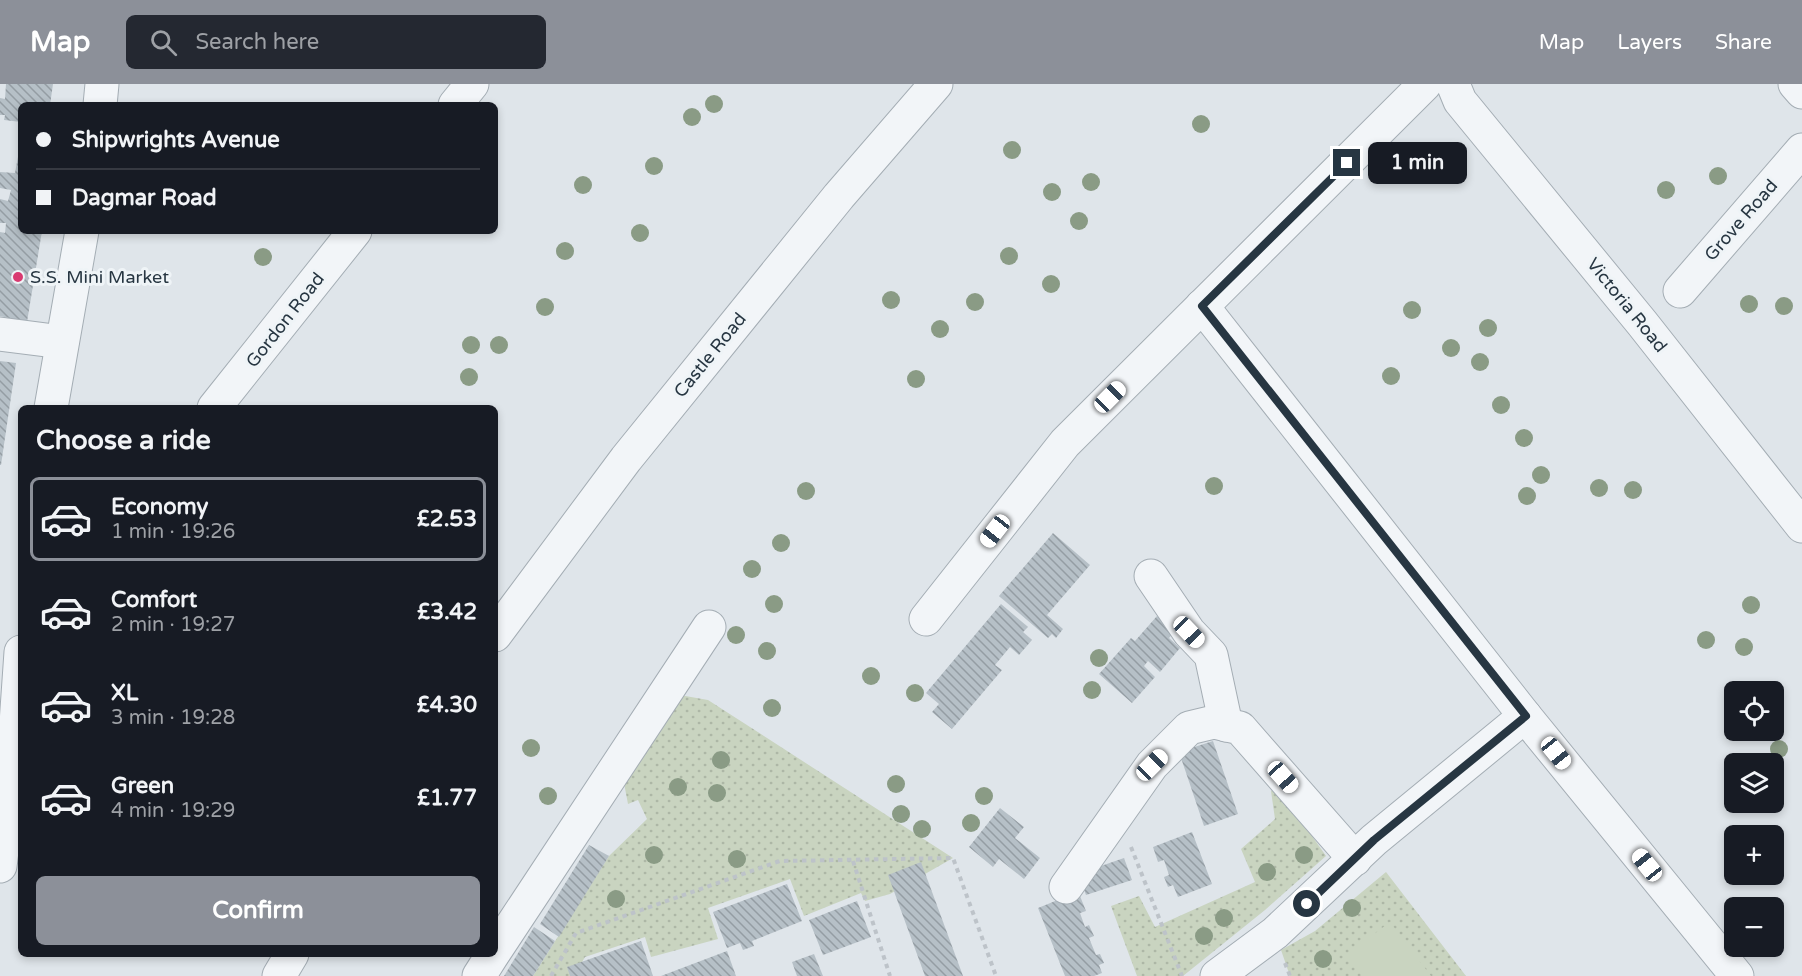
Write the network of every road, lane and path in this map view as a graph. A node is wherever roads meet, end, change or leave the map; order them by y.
1 (102, 84) edge
2 (472, 84) edge
3 (1425, 84) edge
4 (1453, 84) edge
5 (1796, 84) edge
6 (918, 90) edge
7 (1802, 92) edge
8 (100, 102) edge
9 (457, 102) edge
10 (1802, 150) edge
11 (81, 234) edge
12 (353, 234) edge
13 (1680, 291) dead end
14 (1202, 306) junction
15 (0, 334) edge
16 (62, 342) junction
17 (52, 405) edge
18 (216, 405) edge
19 (1802, 526) edge
20 (1151, 576) dead end
21 (926, 619) dead end
22 (709, 627) dead end
23 (498, 631) edge
24 (18, 666) edge
25 (8, 714) edge
26 (1526, 716) junction
27 (1226, 725) junction
28 (1118, 813) junction
29 (1355, 859) junction
30 (852, 861) junction
31 (0, 866) edge
32 (1066, 886) dead end
33 (498, 947) edge
34 (290, 957) edge
35 (491, 957) edge
36 (279, 976) edge
37 (479, 976) edge
38 (551, 976) edge
39 (890, 976) edge
40 (996, 976) edge
41 (1182, 976) edge
42 (1216, 976) edge
43 (1737, 976) edge

1 - 8 street
2 - 9 street
3 - 14 street
4 - 19 street, Victoria Road
5 - 7 street
6 - 23 street, Castle Road
10 - 13 street, Grove Road
11 - 16 street
12 - 18 street, Gordon Road
14 - 21 street
14 - 26 street
15 - 16 street
16 - 17 street
20 - 27 street
22 - 33 street
24 - 25 street
25 - 31 street
26 - 29 street
26 - 43 street
27 - 28 street
27 - 29 street
28 - 32 street
28 - 41 path
29 - 42 street
30 - 38 path
30 - 39 path
30 - 40 path
34 - 36 street
35 - 37 street

